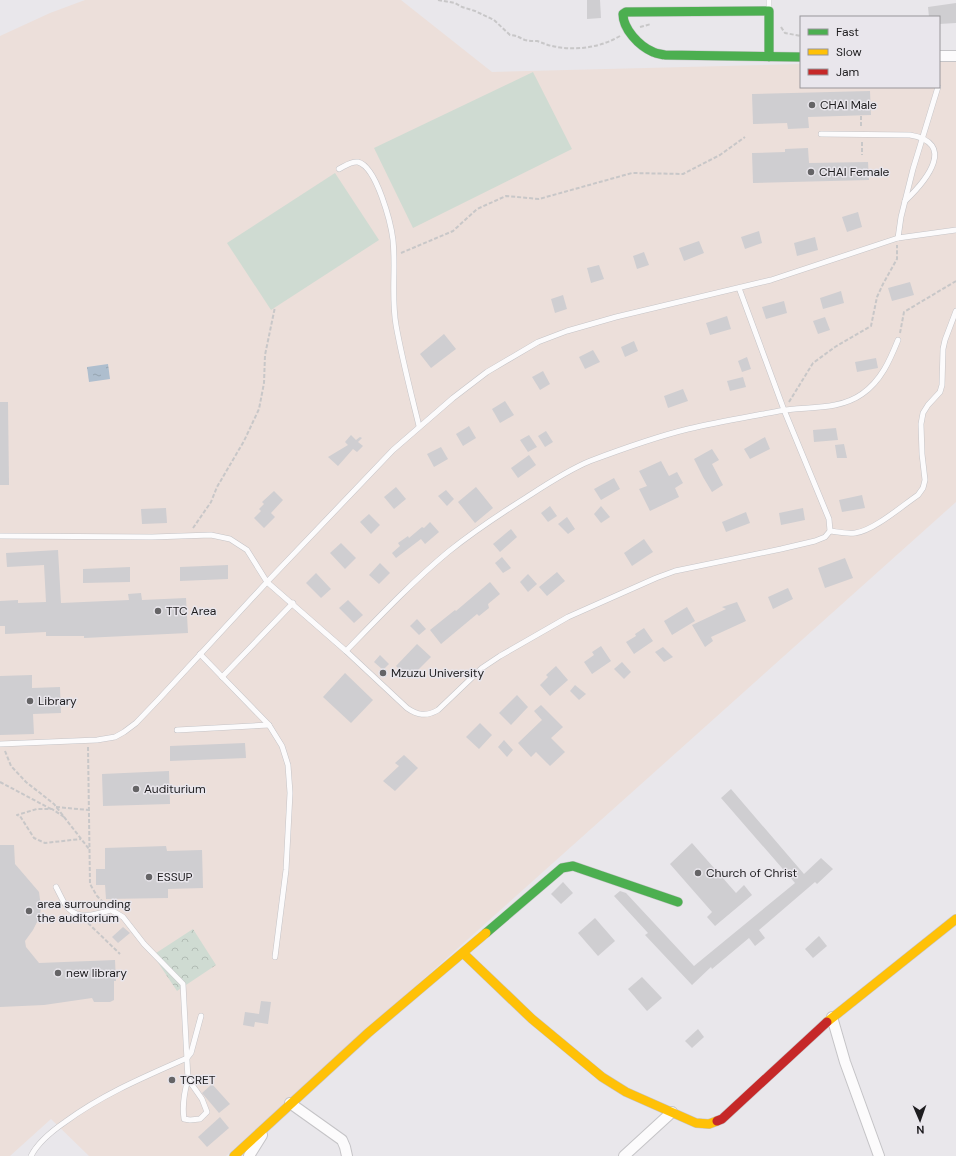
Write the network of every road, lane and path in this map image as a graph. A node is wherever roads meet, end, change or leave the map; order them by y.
1 (438, 0) edge
2 (769, 0) edge
3 (769, 12) junction
4 (657, 23) dead end
5 (636, 29) dead end
6 (624, 34) dead end
7 (800, 36) edge
8 (940, 56) edge
9 (956, 56) edge
10 (769, 57) junction
11 (800, 57) edge
12 (938, 88) edge
13 (861, 116) dead end
14 (821, 134) dead end
15 (861, 134) junction
16 (745, 137) dead end
17 (922, 137) junction
18 (939, 146) dead end
19 (862, 155) dead end
20 (938, 165) dead end
21 (339, 169) dead end
22 (905, 201) junction
23 (956, 230) edge
24 (898, 238) junction
25 (394, 256) junction
26 (956, 281) edge
27 (739, 288) junction
28 (275, 307) dead end
29 (956, 311) edge
30 (898, 340) joint
31 (784, 410) junction
32 (419, 426) junction
33 (830, 531) junction
34 (0, 536) edge
35 (188, 536) junction
36 (267, 582) junction
37 (293, 603) junction
38 (346, 651) junction
39 (200, 654) junction
40 (222, 677) junction
41 (269, 725) junction
42 (177, 730) dead end
43 (88, 740) junction
44 (1, 744) edge
45 (0, 782) edge
46 (56, 807) junction
47 (52, 809) junction
48 (89, 810) junction
49 (66, 819) junction
50 (81, 839) junction
51 (89, 849) junction
52 (56, 887) dead end
53 (678, 902) dead end
54 (111, 910) junction
55 (80, 915) junction
56 (956, 919) edge
57 (463, 953) junction
58 (120, 954) dead end
59 (275, 957) dead end
60 (202, 1016) dead end
61 (832, 1017) junction
62 (187, 1058) junction
63 (188, 1079) junction
64 (290, 1103) junction
65 (672, 1112) junction
66 (269, 1123) junction
67 (31, 1156) edge
68 (234, 1156) edge
69 (249, 1156) edge
70 (347, 1156) edge
71 (624, 1156) edge
72 (879, 1156) edge

1 - 6 path
2 - 3 lane
3 - 7 path
3 - 10 street
3 - 10 street
4 - 5 path
8 - 9 street
10 - 11 street
12 - 17 lane
13 - 15 path
14 - 15 lane
15 - 17 lane
15 - 19 path
16 - 25 path
17 - 18 lane
17 - 22 lane
20 - 22 lane
21 - 25 lane
22 - 24 lane
23 - 24 lane
24 - 27 lane
24 - 31 path
25 - 32 lane
26 - 30 path
27 - 31 lane
27 - 32 lane
28 - 35 path
29 - 33 lane
30 - 31 lane
31 - 33 lane
31 - 38 lane
32 - 36 lane
33 - 38 lane
34 - 35 lane
35 - 36 lane
36 - 37 lane
36 - 39 lane
37 - 38 lane
37 - 40 lane
39 - 40 lane
39 - 43 lane
40 - 41 lane
41 - 42 lane
41 - 59 lane
43 - 44 lane
43 - 48 path
44 - 46 path
45 - 47 path
46 - 48 path
46 - 49 path
47 - 49 path
47 - 50 path
48 - 51 path
49 - 50 path
50 - 51 path
51 - 54 path
52 - 55 lane
53 - 57 street
54 - 55 lane
54 - 62 lane
55 - 58 path
56 - 61 street
57 - 64 street
57 - 65 street
60 - 62 lane
61 - 65 street
61 - 72 street
62 - 63 lane
62 - 67 lane
63 - 63 lane
64 - 66 street
64 - 70 street
65 - 71 street
66 - 68 street
66 - 69 street

